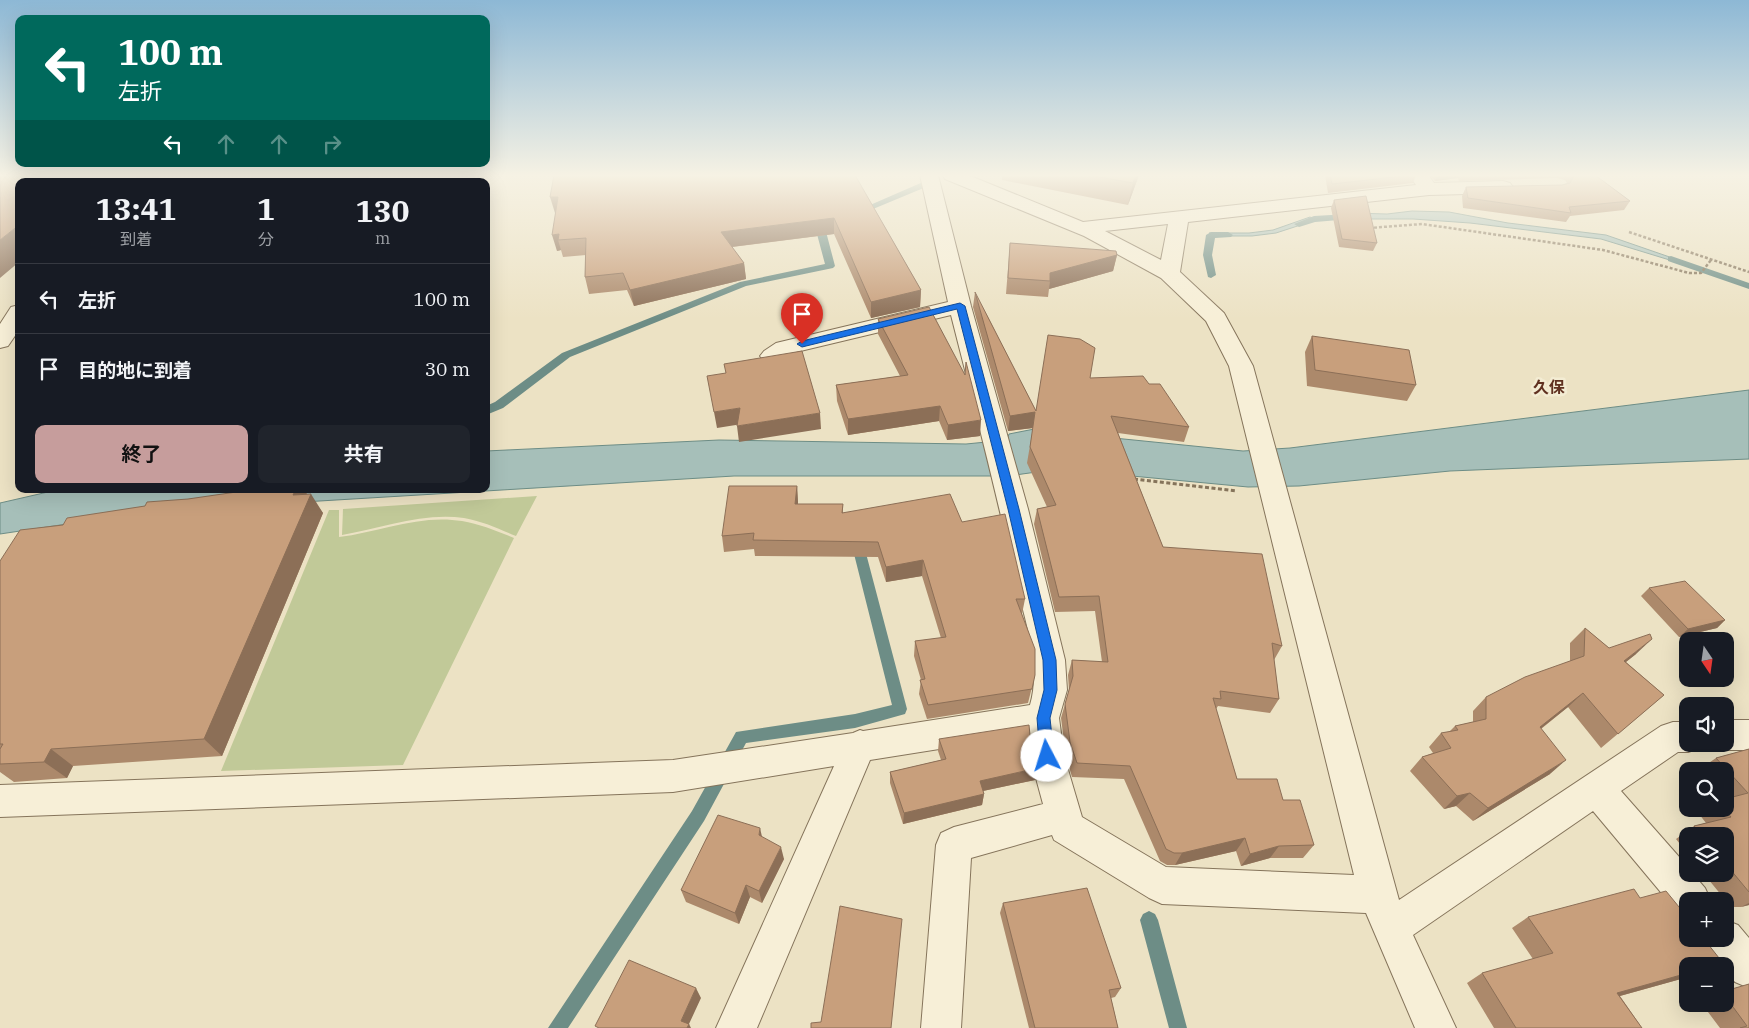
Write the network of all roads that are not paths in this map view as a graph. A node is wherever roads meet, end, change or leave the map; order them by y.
1 (952, 223) edge
2 (1067, 223) edge
3 (1125, 223) edge
4 (1178, 223) edge
5 (1080, 228) junction
6 (1169, 273) junction
7 (960, 306) junction
8 (15, 318) edge
9 (0, 341) edge
10 (772, 356) edge
11 (1044, 718) junction
12 (1749, 734) edge
13 (1734, 735) edge
14 (1679, 737) edge
15 (860, 746) junction
16 (1596, 788) junction
17 (0, 801) edge
18 (1064, 815) junction
19 (1684, 892) edge
20 (1378, 895) junction
21 (1390, 928) junction
22 (1731, 947) edge
23 (1749, 968) edge
24 (736, 1028) edge
25 (941, 1028) edge
26 (1436, 1028) edge

1 - 7 street
2 - 5 street
3 - 5 street
4 - 6 street
5 - 6 street
6 - 20 street
7 - 10 street
7 - 11 street
8 - 9 street
11 - 15 street
11 - 18 street
12 - 13 street
14 - 16 street
15 - 17 street
15 - 24 street
16 - 19 street
16 - 21 street
18 - 20 street
18 - 25 street
20 - 21 street
21 - 26 street
22 - 23 street

